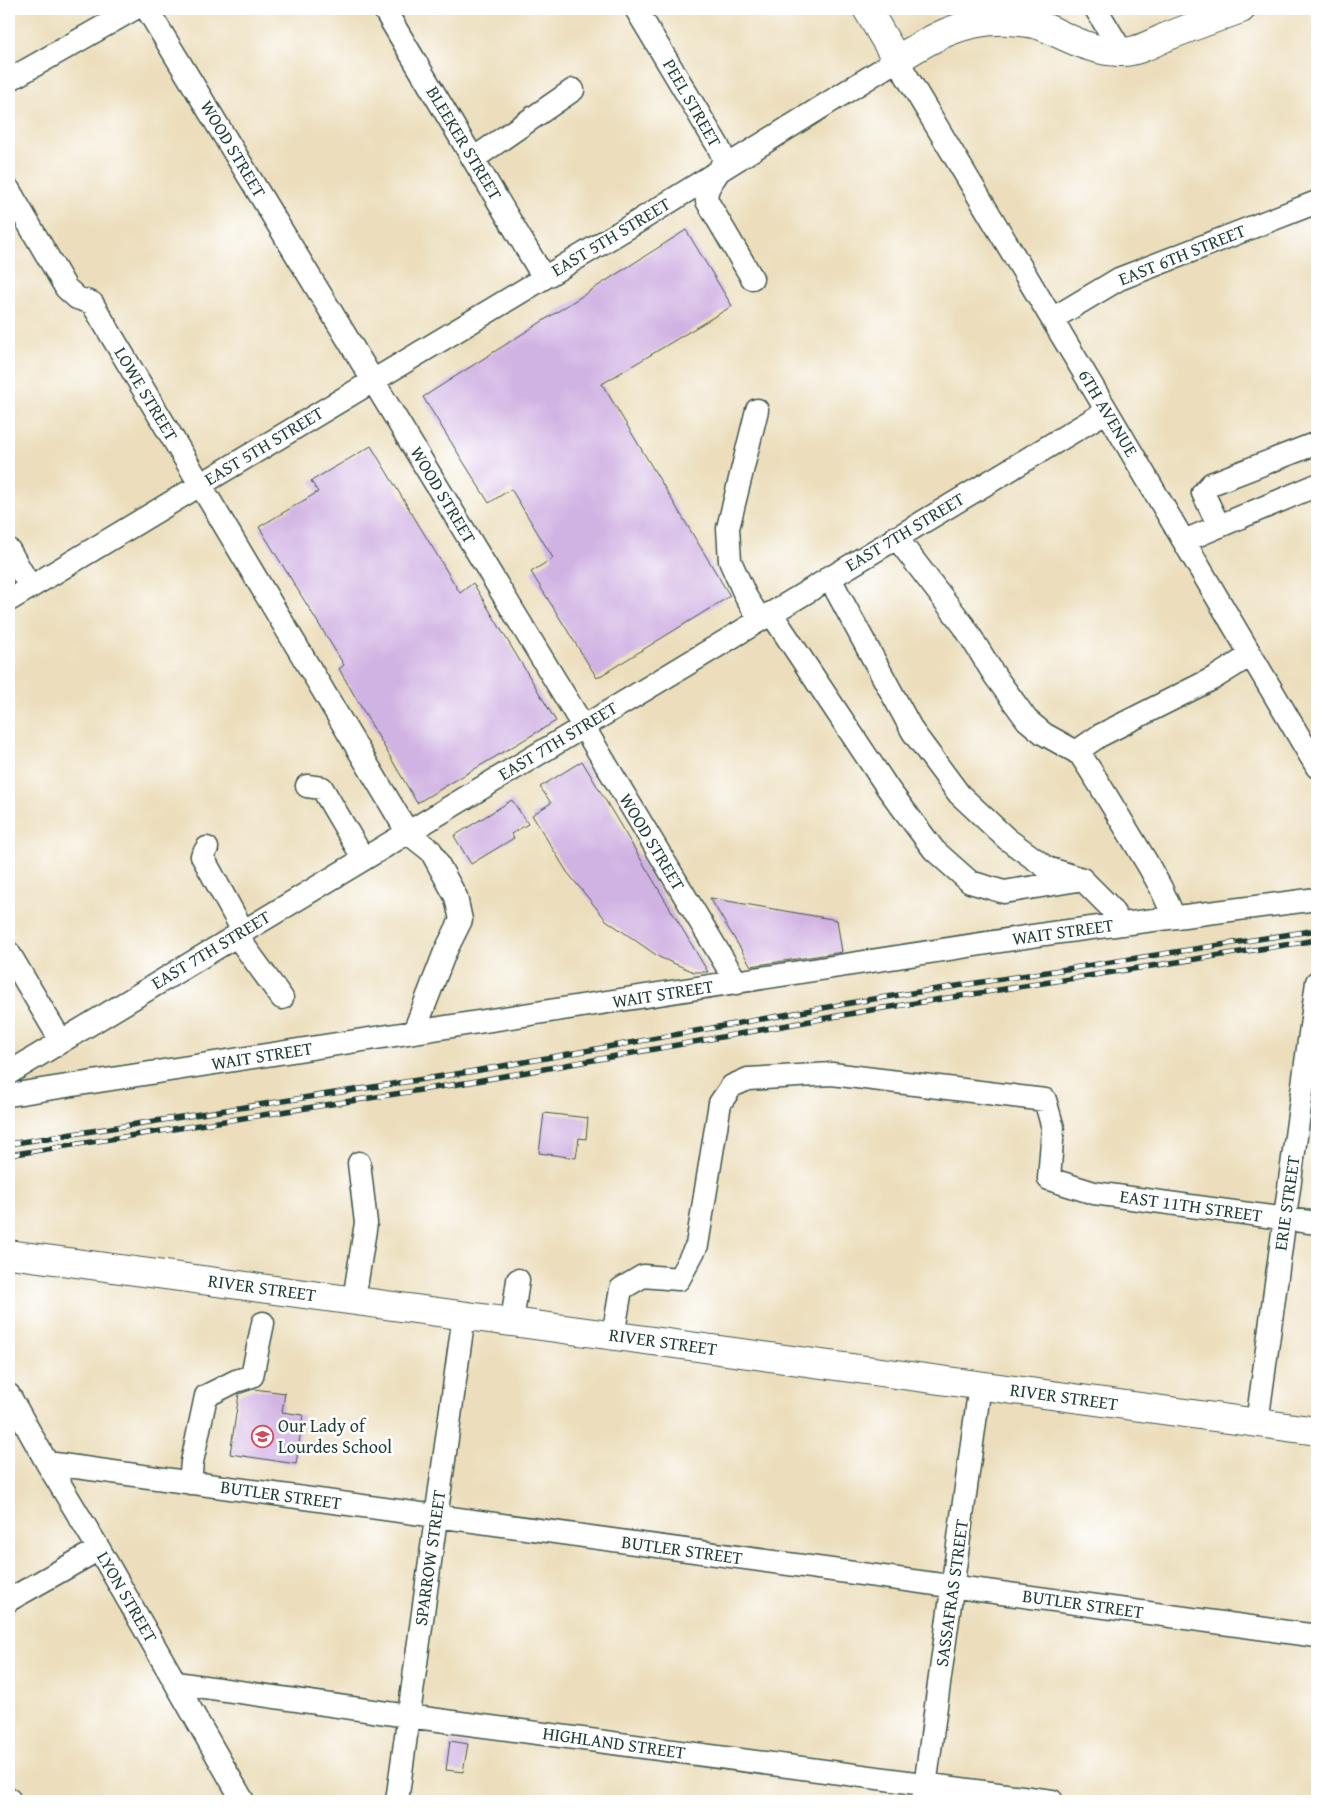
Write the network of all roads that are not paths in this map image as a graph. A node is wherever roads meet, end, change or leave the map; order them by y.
1 (134, 9) edge
2 (147, 9) edge
3 (384, 9) edge
4 (636, 9) edge
5 (867, 9) edge
6 (1096, 9) edge
7 (1241, 9) edge
8 (1201, 16) edge
9 (1122, 52) junction
10 (897, 60) junction
11 (9, 80) edge
12 (572, 90) dead end
13 (473, 159) junction
14 (718, 172) junction
15 (9, 190) edge
16 (1317, 202) edge
17 (544, 278) junction
18 (752, 278) dead end
19 (1052, 319) junction
20 (373, 380) junction
21 (757, 410) dead end
22 (1107, 411) junction
23 (1317, 443) edge
24 (201, 484) junction
25 (1314, 487) edge
26 (1219, 526) junction
27 (896, 537) junction
28 (1184, 541) junction
29 (9, 550) edge
30 (830, 577) junction
31 (30, 586) junction
32 (9, 600) edge
33 (765, 616) junction
34 (1251, 655) junction
35 (583, 726) junction
36 (1076, 752) junction
37 (1317, 768) edge
38 (308, 786) dead end
39 (408, 832) junction
40 (207, 848) dead end
41 (363, 858) junction
42 (1082, 879) junction
43 (1317, 899) edge
44 (1174, 917) junction
45 (1121, 924) junction
46 (240, 933) junction
47 (9, 953) edge
48 (736, 982) junction
49 (1317, 982) edge
50 (282, 998) dead end
51 (414, 1032) junction
52 (62, 1041) junction
53 (9, 1072) edge
54 (9, 1095) edge
55 (359, 1163) dead end
56 (1284, 1219) junction
57 (1317, 1224) edge
58 (9, 1254) edge
59 (518, 1280) dead end
60 (354, 1300) junction
61 (464, 1315) junction
62 (263, 1322) dead end
63 (512, 1322) junction
64 (613, 1336) junction
65 (980, 1385) junction
66 (9, 1395) edge
67 (1257, 1423) junction
68 (1317, 1431) edge
69 (47, 1463) junction
70 (190, 1482) junction
71 (436, 1516) junction
72 (99, 1549) junction
73 (952, 1586) junction
74 (9, 1600) edge
75 (1317, 1636) edge
76 (176, 1683) junction
77 (408, 1716) junction
78 (924, 1793) edge
79 (243, 1801) edge
80 (396, 1801) edge
81 (1052, 1801) edge

1 - 11 street
2 - 20 street, WOOD STREET
3 - 13 street, BLEEKER STREET
4 - 14 street, PEEL STREET
5 - 10 main road
6 - 9 street
7 - 8 main road, EAST 5TH STREET
8 - 9 main road, EAST 5TH STREET
9 - 10 main road, EAST 5TH STREET
10 - 14 street, EAST 5TH STREET
10 - 19 street, 6TH AVENUE
12 - 13 street
13 - 17 street, BLEEKER STREET
14 - 17 street, EAST 5TH STREET
14 - 18 street, PEEL STREET
15 - 24 street, LOWE STREET
16 - 19 street, EAST 6TH STREET
17 - 20 street, EAST 5TH STREET
19 - 22 street, 6TH AVENUE
20 - 24 street, EAST 5TH STREET
20 - 35 street, WOOD STREET
21 - 33 street
22 - 27 street, EAST 7TH STREET
22 - 28 street, 6TH AVENUE
23 - 26 street
24 - 31 street, EAST 5TH STREET
24 - 39 street, LOWE STREET
25 - 26 street
26 - 28 street
27 - 30 street, EAST 7TH STREET
27 - 36 street
28 - 34 street, 6TH AVENUE
29 - 31 street
30 - 33 street, EAST 7TH STREET
30 - 42 street
31 - 32 street, EAST 5TH STREET
33 - 35 street, EAST 7TH STREET
33 - 42 street
34 - 36 street
34 - 37 street, 6TH AVENUE
35 - 39 street, EAST 7TH STREET
35 - 48 street, WOOD STREET
36 - 44 street
38 - 41 street
39 - 41 street, EAST 7TH STREET
39 - 51 street, LOWE STREET
40 - 46 street
41 - 46 street, EAST 7TH STREET
42 - 45 street
43 - 44 street, WAIT STREET
44 - 45 street, WAIT STREET
45 - 48 street, WAIT STREET
46 - 50 street
46 - 52 street, EAST 7TH STREET
47 - 52 street
48 - 51 street, WAIT STREET
49 - 56 street, ERIE STREET
51 - 54 street, WAIT STREET
52 - 53 street, EAST 7TH STREET
55 - 60 street
56 - 57 street, EAST 11TH STREET
56 - 64 street, EAST 11TH STREET
56 - 67 street, ERIE STREET
58 - 60 main road, RIVER STREET
59 - 63 street
60 - 61 main road, RIVER STREET
61 - 63 main road, RIVER STREET
61 - 71 street, SPARROW STREET
62 - 70 street
63 - 64 main road, RIVER STREET
64 - 65 main road, RIVER STREET
65 - 67 main road, RIVER STREET
65 - 73 street, SASSAFRAS STREET
66 - 69 street, LYON STREET
67 - 68 main road, RIVER STREET
69 - 70 street, BUTLER STREET
69 - 72 street, LYON STREET
70 - 71 street, BUTLER STREET
71 - 73 street, BUTLER STREET
71 - 77 street, SPARROW STREET
72 - 74 street
72 - 76 street, LYON STREET
73 - 75 street, BUTLER STREET
73 - 78 street, SASSAFRAS STREET
76 - 77 street, HIGHLAND STREET
76 - 79 street, LYON STREET
77 - 78 street, HIGHLAND STREET
77 - 80 street, SPARROW STREET
78 - 81 street, HIGHLAND STREET

